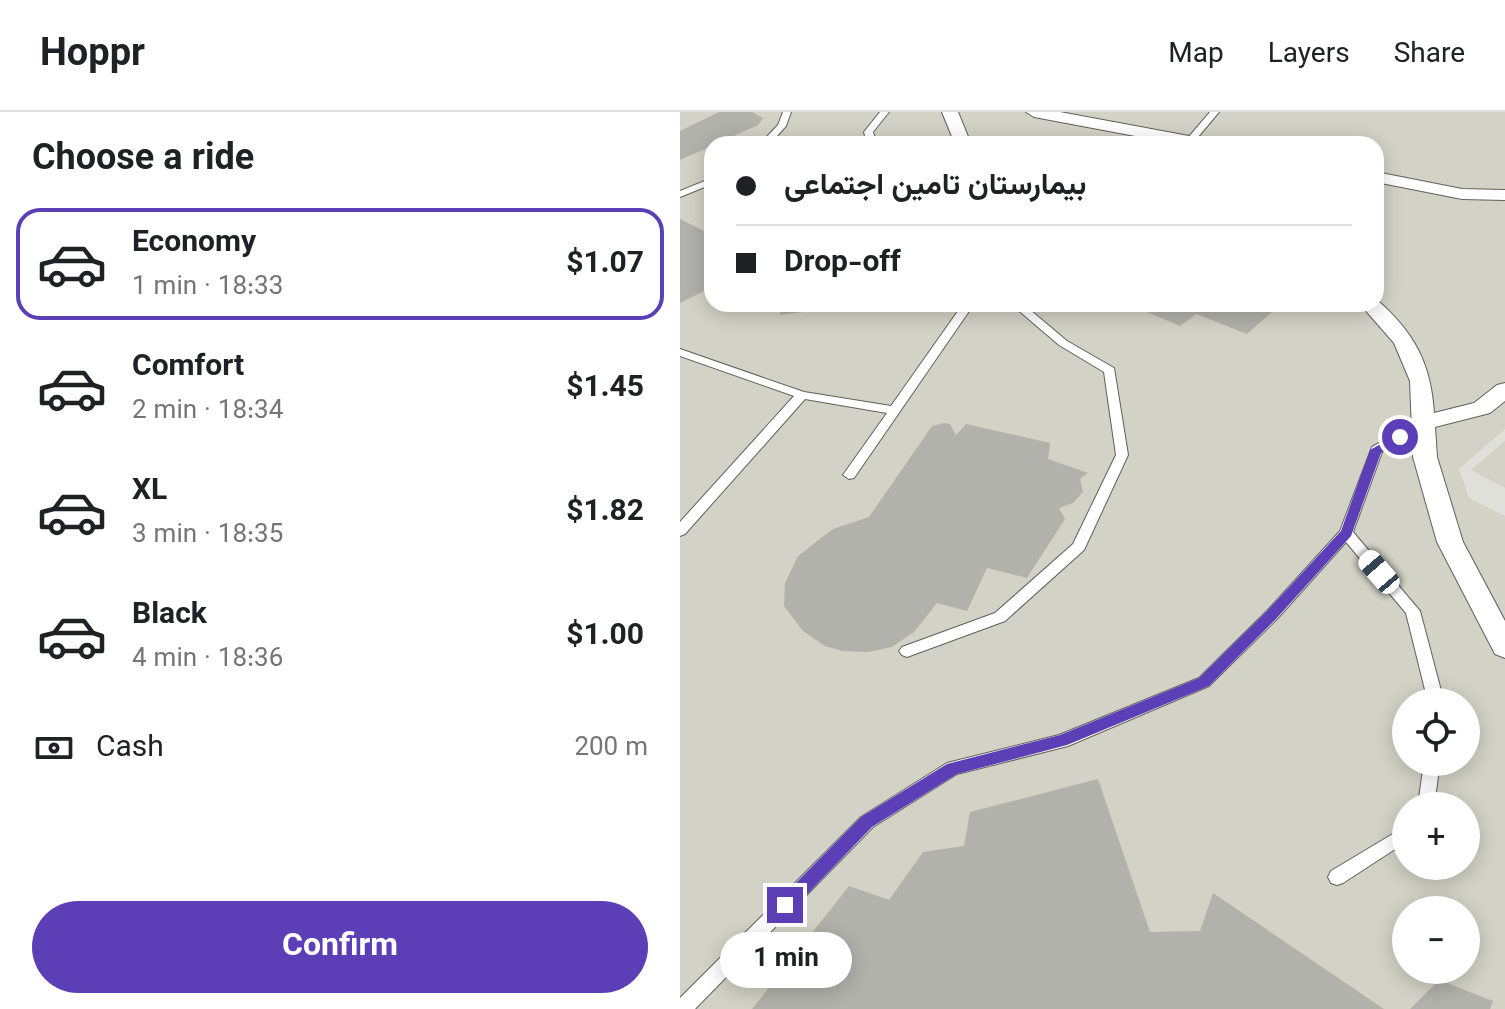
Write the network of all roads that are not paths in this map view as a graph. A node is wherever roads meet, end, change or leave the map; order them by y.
1 (787, 112) edge
2 (885, 112) edge
3 (950, 112) edge
4 (1034, 112) edge
5 (1215, 112) edge
6 (773, 136) edge
7 (869, 136) edge
8 (960, 136) edge
9 (1160, 136) edge
10 (1201, 136) edge
11 (1384, 179) edge
12 (704, 184) edge
13 (680, 194) edge
14 (1505, 195) edge
15 (963, 312) edge
16 (1026, 312) edge
17 (1377, 312) edge
18 (680, 352) edge
19 (1505, 390) edge
20 (802, 395) junction
21 (894, 410) junction
22 (1423, 423) junction
23 (849, 475) dead end
24 (680, 531) edge
25 (1346, 533) junction
26 (1505, 647) edge
27 (907, 651) dead end
28 (1432, 688) edge
29 (1392, 842) edge
30 (1337, 877) dead end
31 (682, 1009) edge

1 - 6 lane
2 - 7 lane
3 - 8 street
4 - 9 street
5 - 10 lane
11 - 14 street
12 - 13 lane
15 - 21 lane
16 - 27 lane
17 - 22 street
18 - 20 lane
19 - 22 street
20 - 21 lane
20 - 24 lane
21 - 23 lane
22 - 25 lane
22 - 26 street
25 - 28 lane
25 - 31 lane
29 - 30 lane

